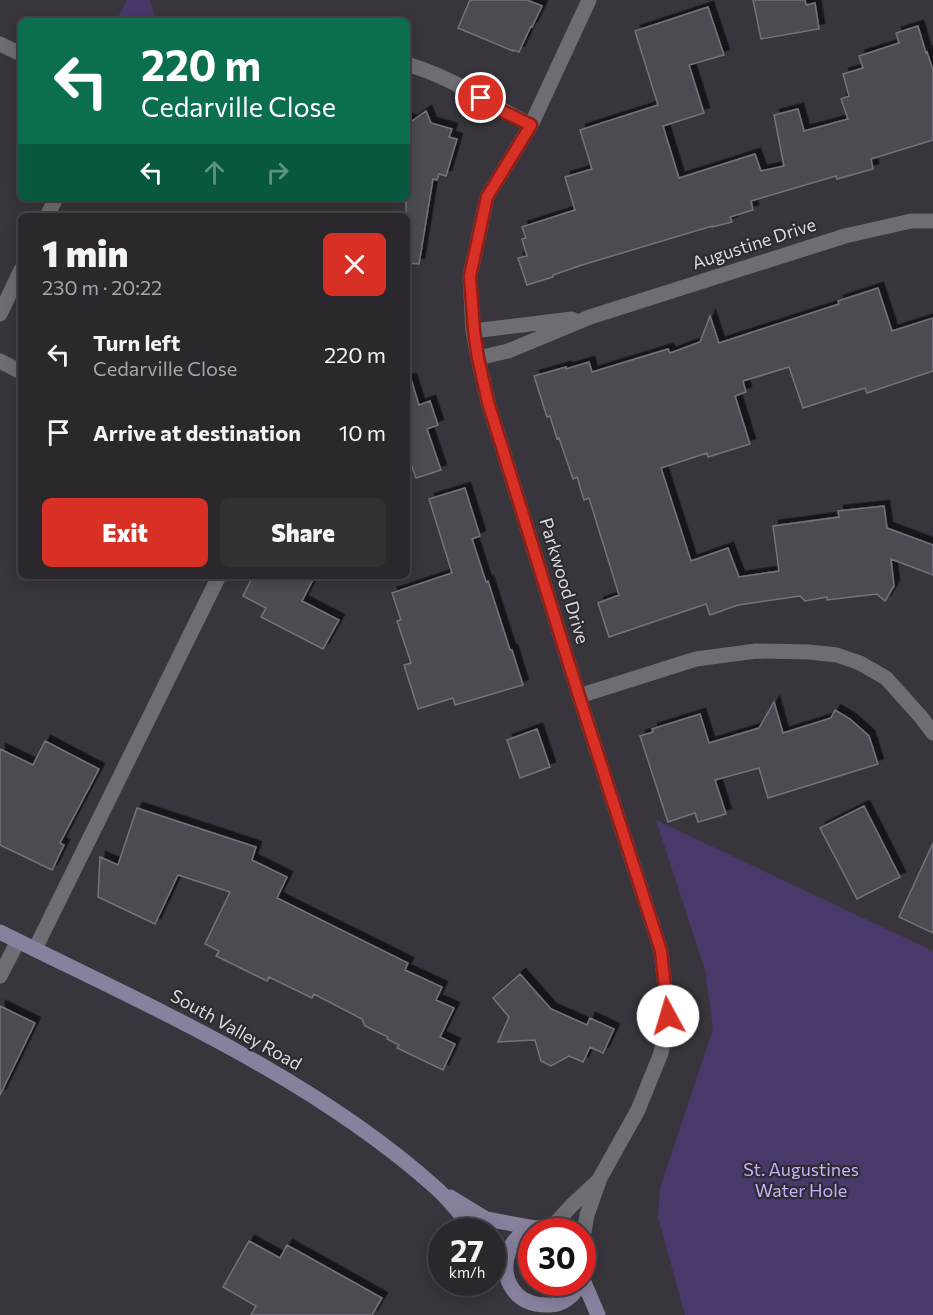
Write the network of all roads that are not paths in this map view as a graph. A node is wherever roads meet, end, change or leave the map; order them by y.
1 (589, 0) edge
2 (0, 44) edge
3 (18, 53) edge
4 (410, 65) edge
5 (531, 125) junction
6 (933, 221) edge
7 (18, 276) edge
8 (0, 314) edge
9 (590, 317) junction
10 (474, 331) junction
11 (478, 358) junction
12 (0, 361) edge
13 (18, 370) edge
14 (218, 579) edge
15 (579, 696) junction
16 (933, 733) edge
17 (0, 932) edge
18 (18, 941) junction
19 (36, 949) junction
20 (0, 975) edge
21 (600, 1179) junction
22 (437, 1189) junction
23 (463, 1218) edge
24 (564, 1218) edge
25 (586, 1218) edge
26 (518, 1225) edge
27 (518, 1237) edge
28 (506, 1258) edge
29 (506, 1271) edge
30 (571, 1296) edge
31 (589, 1296) edge
32 (553, 1305) junction
33 (566, 1315) edge
34 (598, 1315) edge

1 - 5 street, Parkwood Drive
2 - 3 street
4 - 5 street
5 - 10 street, Parkwood Drive
6 - 9 street, Augustine Drive
7 - 8 street
9 - 10 street, Augustine Drive
9 - 11 street, Augustine Drive
10 - 11 street, Parkwood Drive
11 - 15 street, Parkwood Drive
12 - 13 street
14 - 19 street
15 - 16 street
15 - 21 street, Parkwood Drive
17 - 18 main road, South Valley Road
18 - 19 main road, South Valley Road
18 - 20 street
19 - 22 main road, South Valley Road
21 - 24 street, Parkwood Drive
21 - 25 street, Parkwood Drive
22 - 23 main road, South Valley Road
22 - 26 main road, South Valley Road
27 - 28 main road
29 - 32 main road
30 - 32 main road
31 - 34 main road
32 - 33 main road

